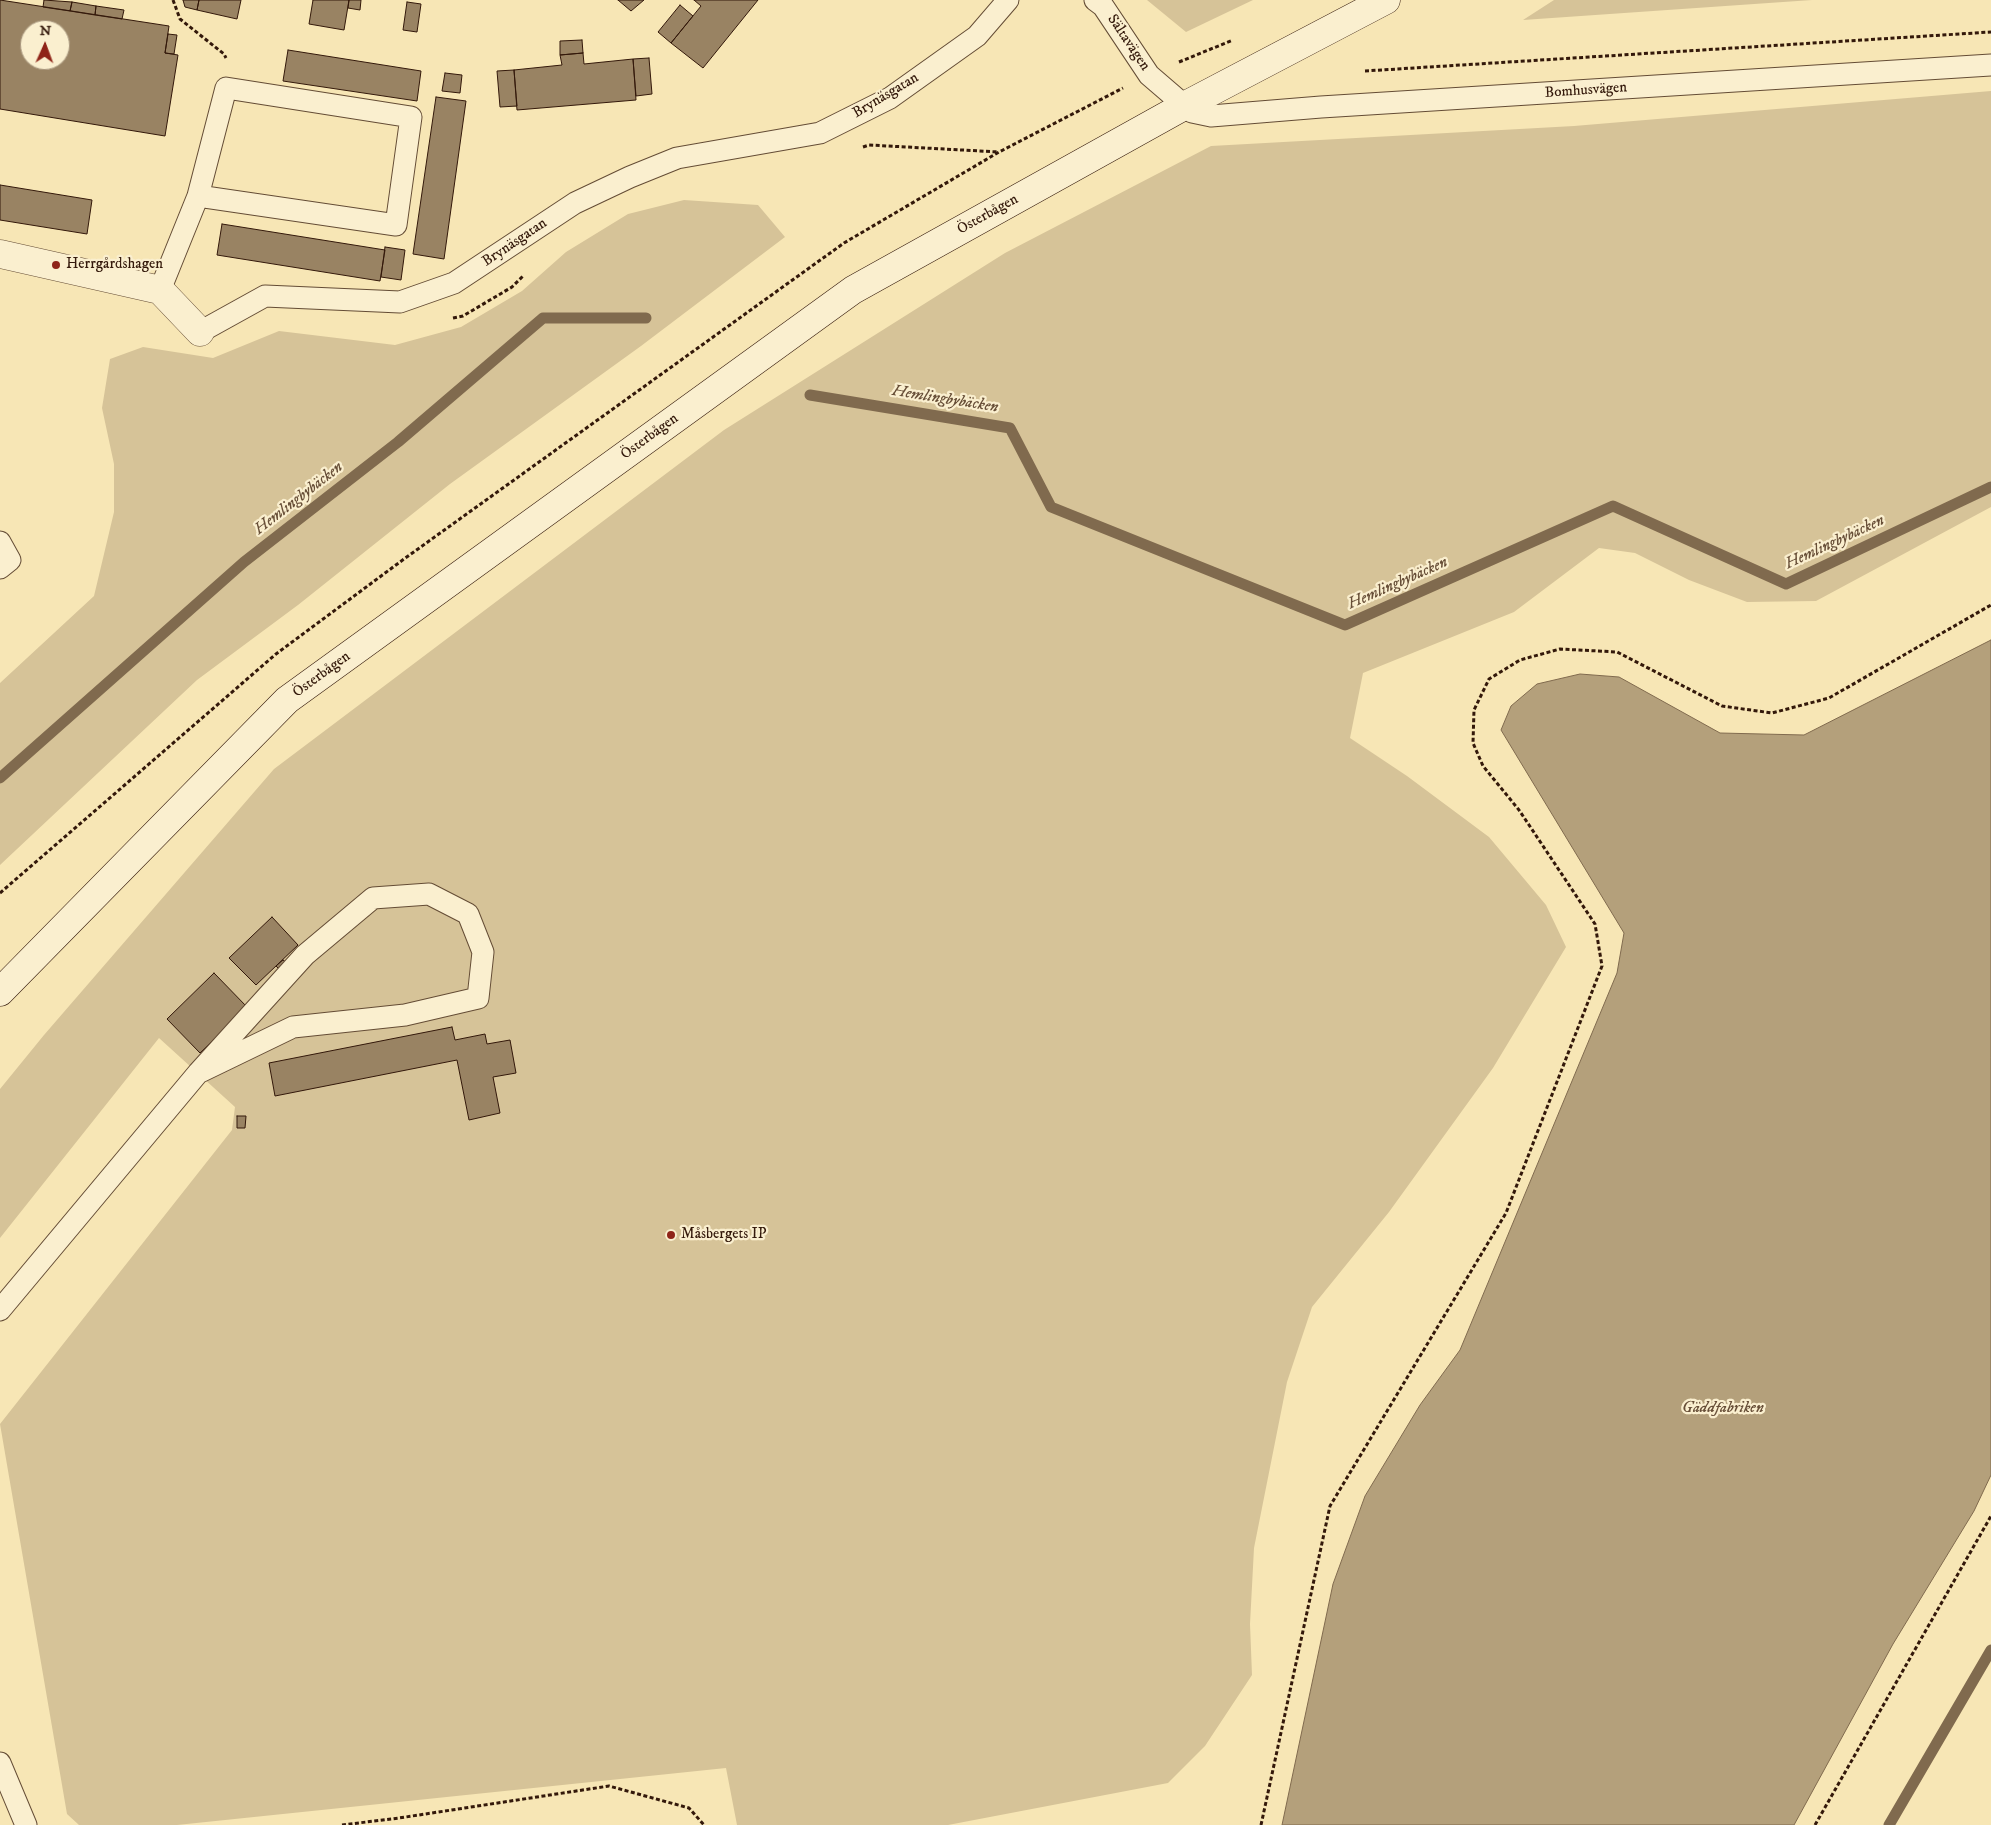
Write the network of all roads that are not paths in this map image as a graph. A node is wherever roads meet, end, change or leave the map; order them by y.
1 (1008, 0) edge
2 (1095, 0) edge
3 (1386, 0) edge
4 (1991, 65) edge
5 (1184, 106) junction
6 (198, 196) junction
7 (0, 254) edge
8 (160, 290) junction
9 (200, 332) joint
10 (0, 542) edge
11 (0, 568) edge
12 (0, 992) edge
13 (198, 1073) junction
14 (0, 1310) edge
15 (0, 1763) edge
16 (26, 1825) edge

1 - 9 lane, Brynäsgatan
2 - 5 lane, Sältavägen
3 - 5 main road, Österbågen
4 - 5 lane, Bomhusvägen
5 - 12 main road, Österbågen
6 - 6 lane
6 - 8 lane
7 - 8 main road
8 - 9 main road, Brynäsgatan
10 - 11 lane
13 - 13 lane
13 - 14 lane
15 - 16 lane

